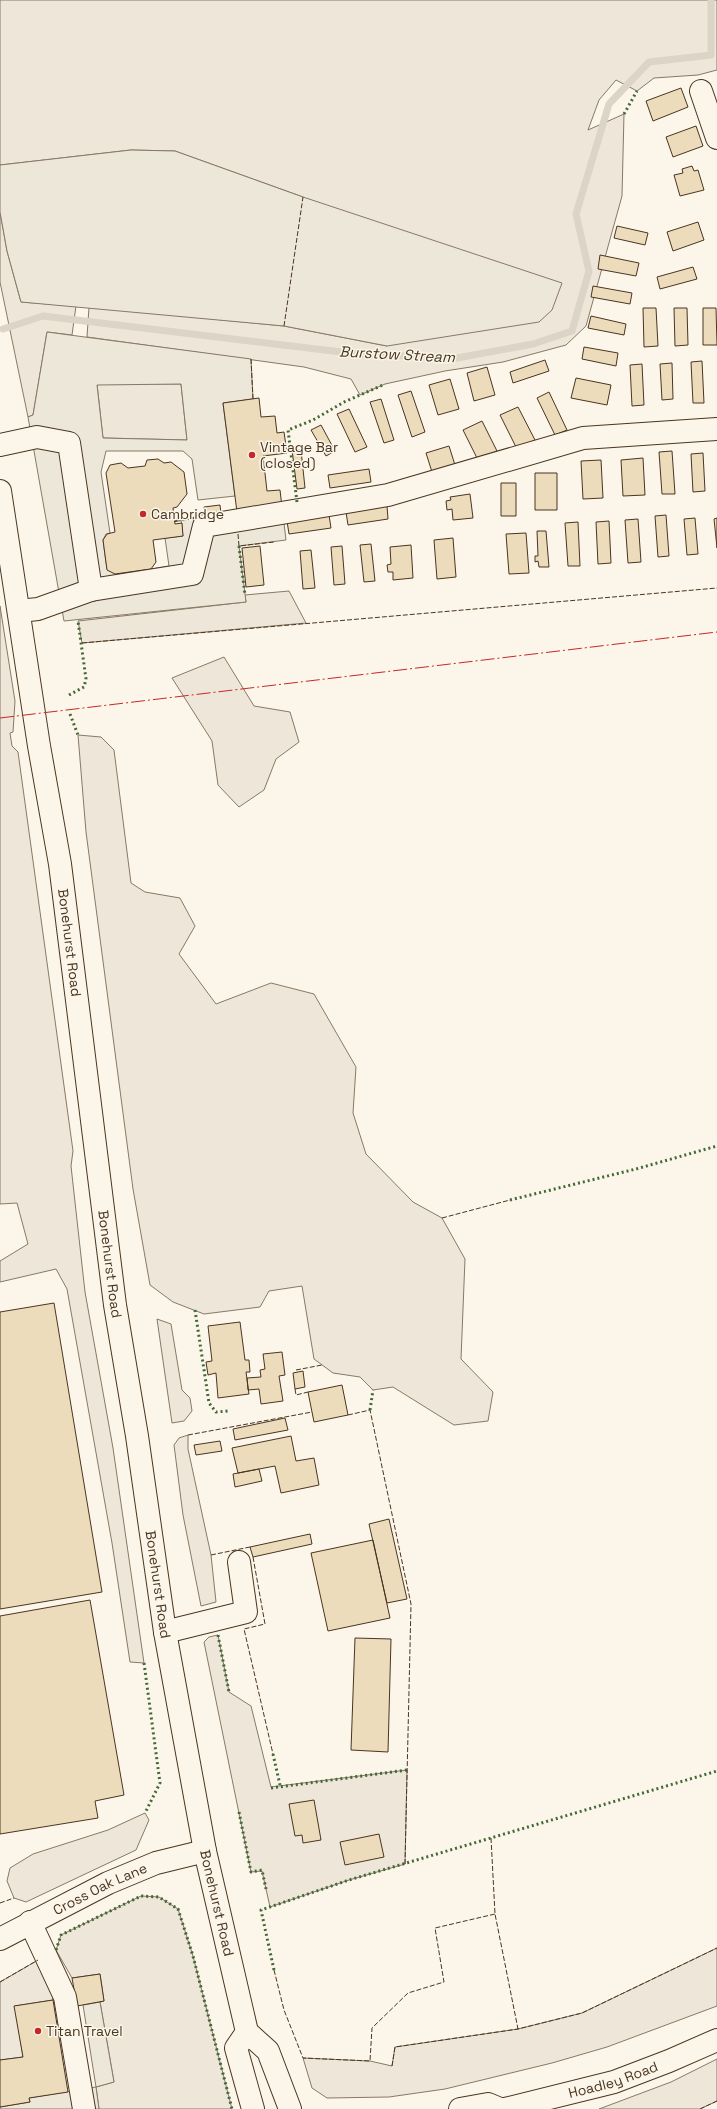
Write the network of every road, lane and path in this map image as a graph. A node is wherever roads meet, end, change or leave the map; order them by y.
1 (701, 91) dead end
2 (717, 138) edge
3 (717, 430) edge
4 (0, 445) edge
5 (0, 491) edge
6 (91, 590) junction
7 (18, 611) junction
8 (239, 1562) dead end
9 (165, 1632) junction
10 (205, 1851) junction
11 (30, 1922) junction
12 (0, 1939) edge
13 (247, 2032) junction
14 (717, 2040) edge
15 (84, 2109) edge
16 (253, 2109) edge
17 (290, 2109) edge
18 (460, 2109) edge
19 (500, 2109) edge
20 (505, 2109) edge

1 - 2 main road
3 - 6 main road
4 - 6 main road
5 - 7 main road, Bonehurst Road
6 - 7 main road
7 - 9 main road, Bonehurst Road
8 - 9 main road
9 - 10 main road, Bonehurst Road
10 - 11 main road, Cross Oak Lane
10 - 13 main road, Bonehurst Road
11 - 12 main road, Cross Oak Lane
11 - 15 main road
13 - 16 main road
13 - 17 main road
14 - 20 main road, Hoadley Road
18 - 19 main road

